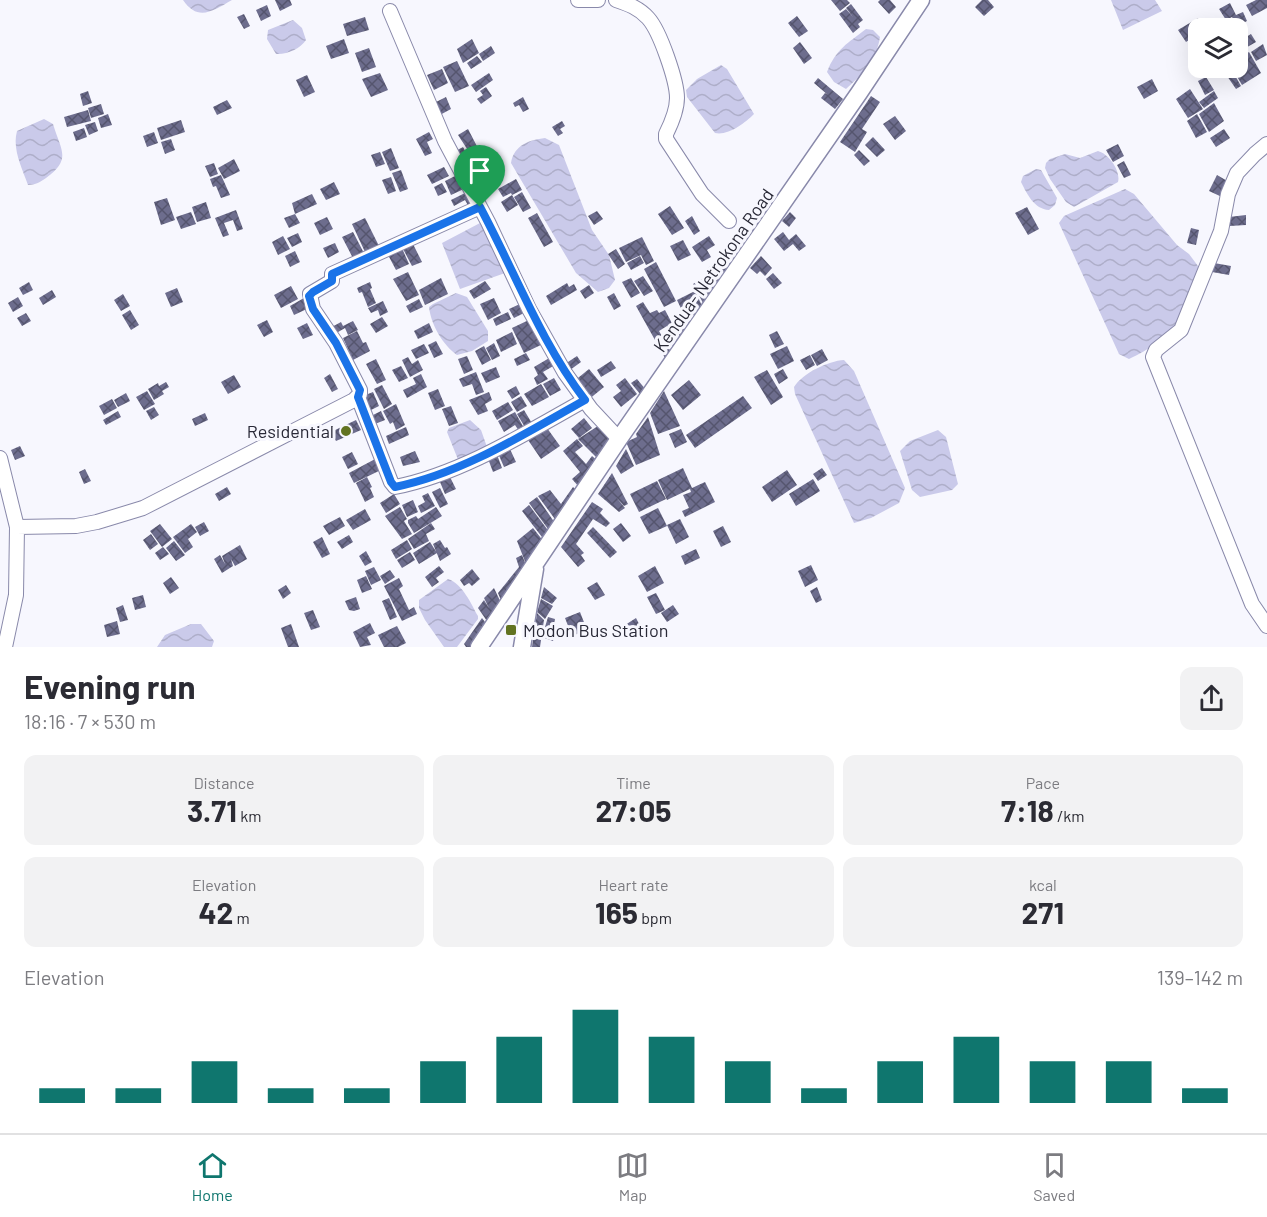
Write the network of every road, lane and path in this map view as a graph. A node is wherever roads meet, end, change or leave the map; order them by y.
1 (578, 0) edge
2 (598, 0) edge
3 (616, 0) edge
4 (921, 0) edge
5 (390, 11) dead end
6 (1267, 144) edge
7 (480, 207) junction
8 (729, 221) dead end
9 (358, 397) junction
10 (585, 400) junction
11 (619, 440) junction
12 (0, 458) edge
13 (17, 527) junction
14 (536, 562) junction
15 (1267, 626) edge
16 (5, 647) edge
17 (479, 647) edge
18 (522, 647) edge

1 - 2 street
3 - 8 street
4 - 11 main road, Kendua- Netrokona Road
5 - 7 street
6 - 15 street
7 - 9 street
7 - 10 street
9 - 10 street
9 - 13 street
10 - 11 street
11 - 14 main road, Kendua- Netrokona Road
12 - 13 street
13 - 16 street
14 - 17 main road, Kendua- Netrokona Road
14 - 18 main road

